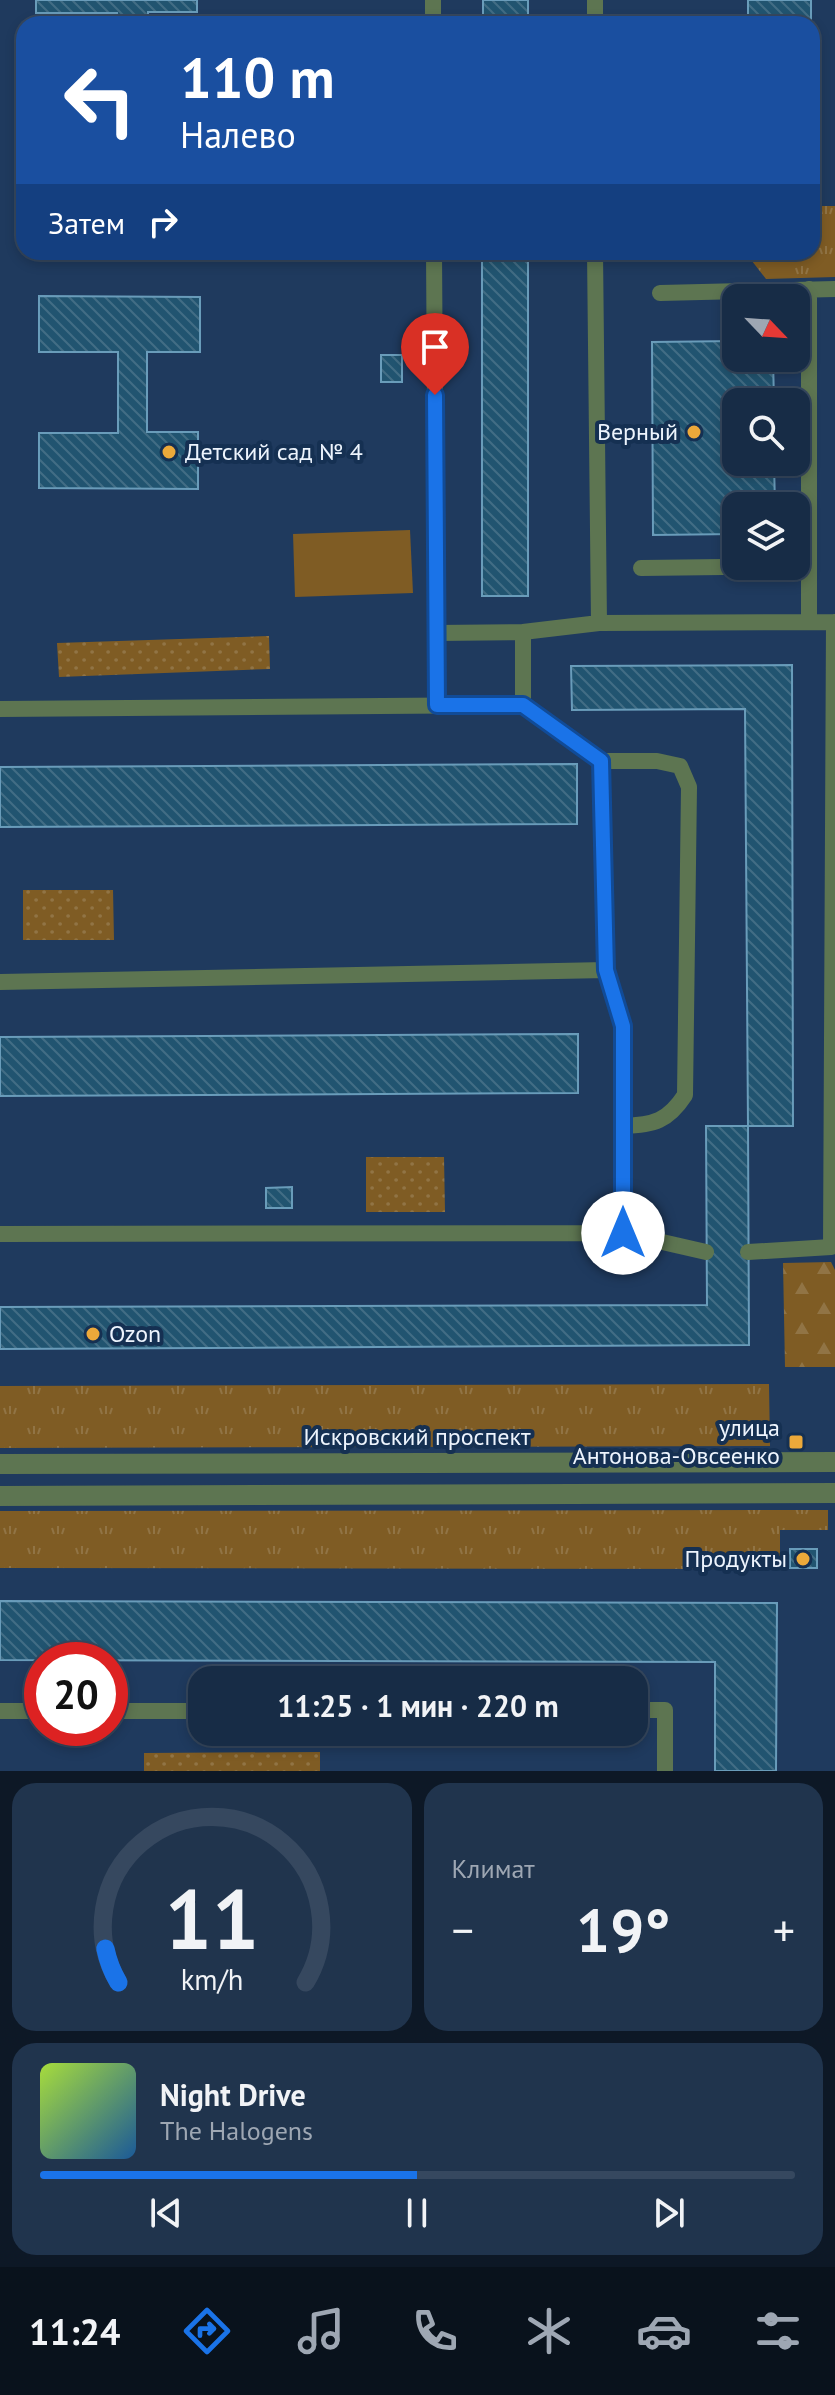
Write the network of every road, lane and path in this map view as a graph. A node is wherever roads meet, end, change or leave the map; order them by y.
1 (434, 260) edge
2 (595, 260) edge
3 (810, 289) edge
4 (835, 289) edge
5 (722, 291) edge
6 (660, 293) dead end
7 (809, 372) edge
8 (809, 492) edge
9 (722, 567) edge
10 (641, 568) dead end
11 (809, 580) edge
12 (809, 622) junction
13 (834, 622) edge
14 (599, 623) junction
15 (523, 632) junction
16 (436, 633) junction
17 (437, 705) junction
18 (523, 705) junction
19 (0, 709) edge
20 (601, 761) junction
21 (606, 970) junction
22 (0, 982) edge
23 (623, 1126) junction
24 (623, 1233) junction
25 (0, 1234) edge
26 (833, 1246) edge
27 (706, 1252) dead end
28 (748, 1252) dead end
29 (835, 1462) edge
30 (0, 1464) edge
31 (835, 1493) edge
32 (0, 1496) edge
33 (648, 1710) edge
34 (0, 1711) edge
35 (24, 1711) edge
36 (128, 1711) edge
37 (188, 1711) edge
38 (665, 1771) edge

1 - 16 lane
2 - 14 lane
3 - 4 lane
5 - 6 lane
7 - 8 lane
9 - 10 lane
11 - 12 lane
12 - 13 lane
12 - 14 lane
13 - 26 lane
14 - 15 lane
15 - 16 lane
15 - 18 lane
16 - 17 lane
17 - 18 lane
17 - 19 lane
18 - 20 lane
20 - 21 lane
20 - 23 lane
21 - 22 lane
21 - 23 lane
23 - 24 lane
24 - 25 lane
24 - 27 lane
26 - 28 lane
29 - 30 street, Искровский проспект
31 - 32 street
33 - 38 lane
34 - 35 lane
36 - 37 lane

